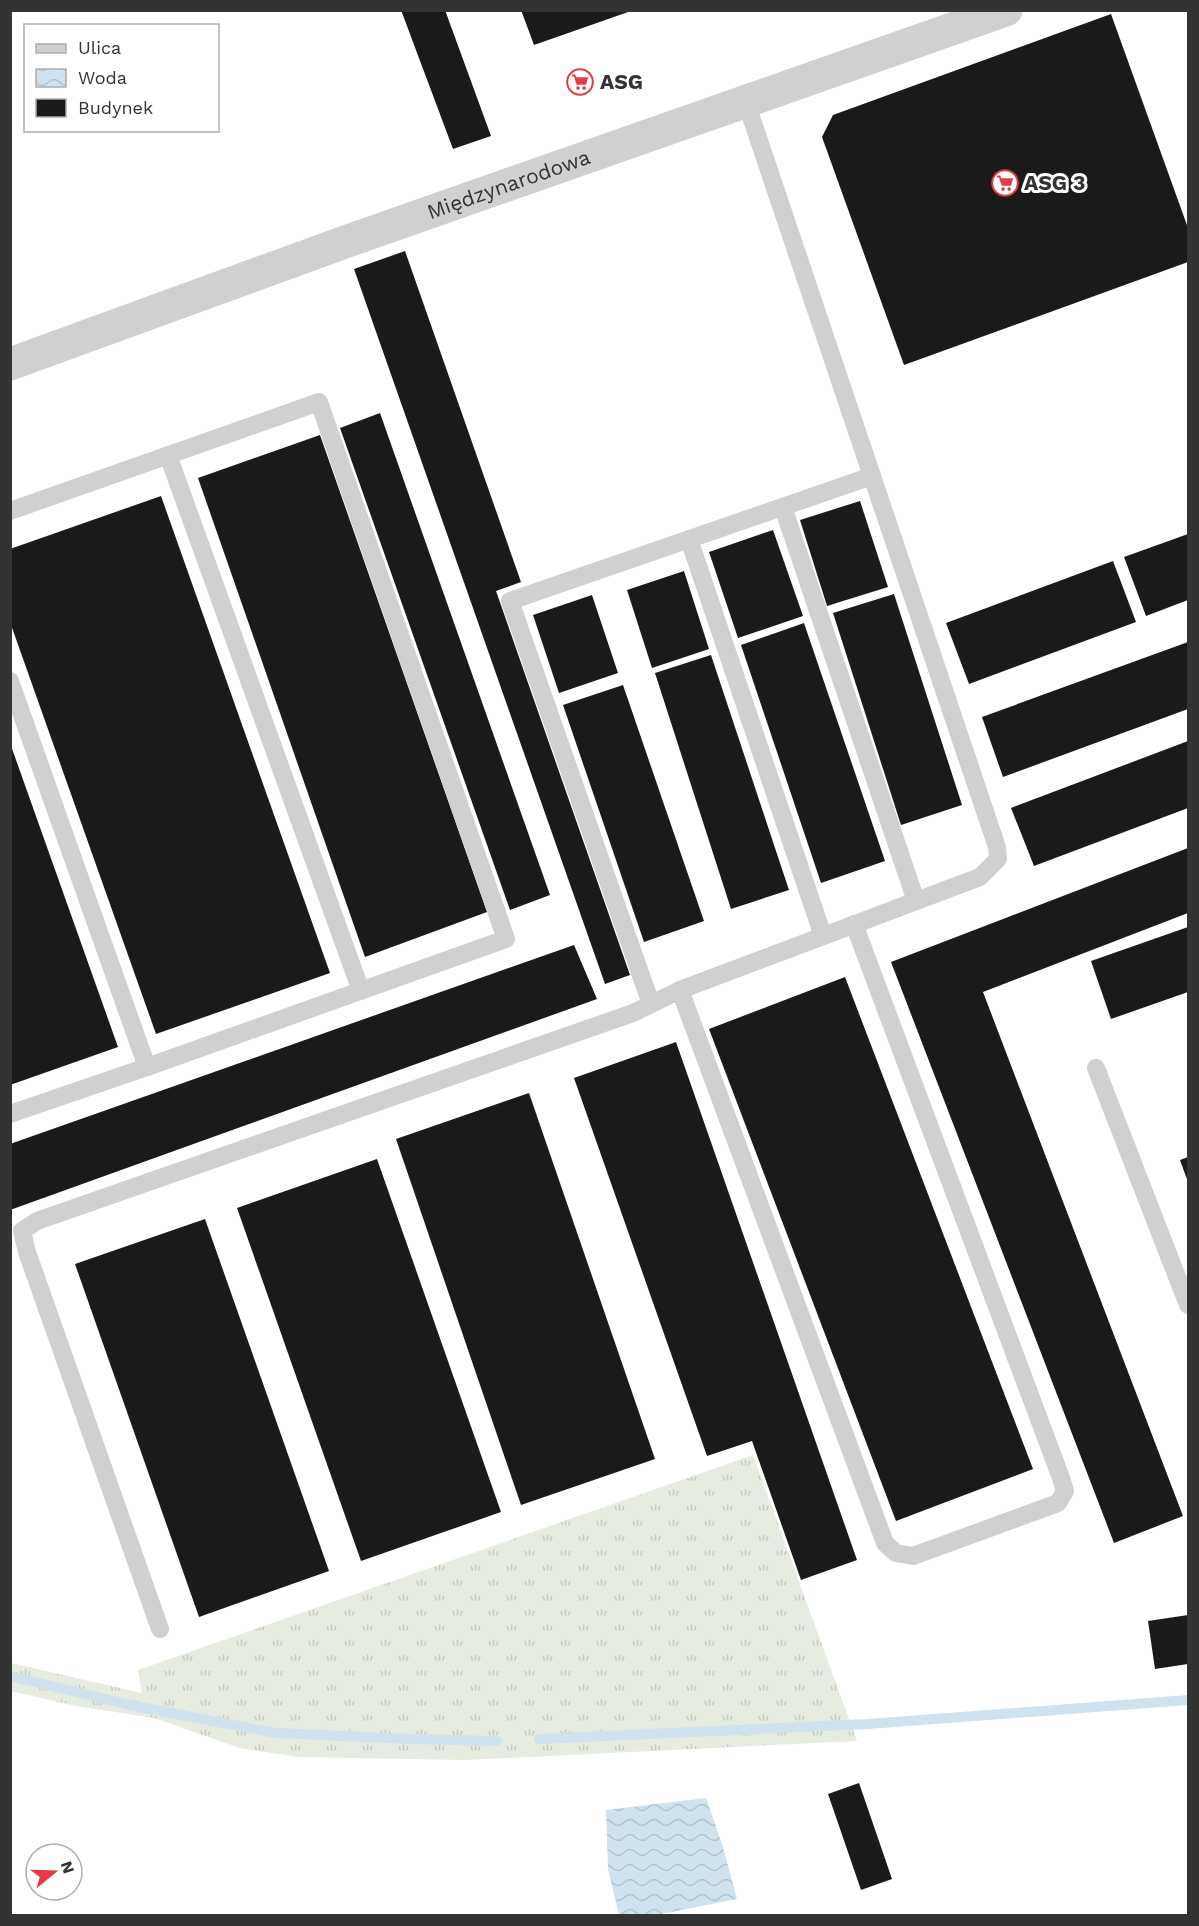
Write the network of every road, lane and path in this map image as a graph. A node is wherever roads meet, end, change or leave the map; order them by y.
1 (1006, 10) edge
2 (746, 102) junction
3 (10, 364) edge
4 (168, 455) junction
5 (872, 476) junction
6 (783, 507) junction
7 (10, 511) edge
8 (689, 539) junction
9 (10, 681) edge
10 (915, 901) junction
11 (854, 924) junction
12 (823, 936) junction
13 (680, 990) junction
14 (362, 991) junction
15 (651, 1004) junction
16 (147, 1067) junction
17 (1096, 1068) dead end
18 (10, 1114) edge
19 (1188, 1305) edge
20 (160, 1629) dead end

1 - 2 street, Międzynarodowa
2 - 3 street, Międzynarodowa
2 - 5 lane
4 - 7 lane
4 - 14 lane
4 - 14 lane
5 - 6 lane
5 - 10 lane
6 - 8 lane
6 - 10 lane
8 - 12 lane
8 - 15 lane
9 - 16 lane
10 - 11 lane
11 - 12 lane
11 - 13 lane
12 - 13 lane
13 - 15 lane
14 - 16 lane
15 - 20 lane
16 - 18 lane
17 - 19 lane

